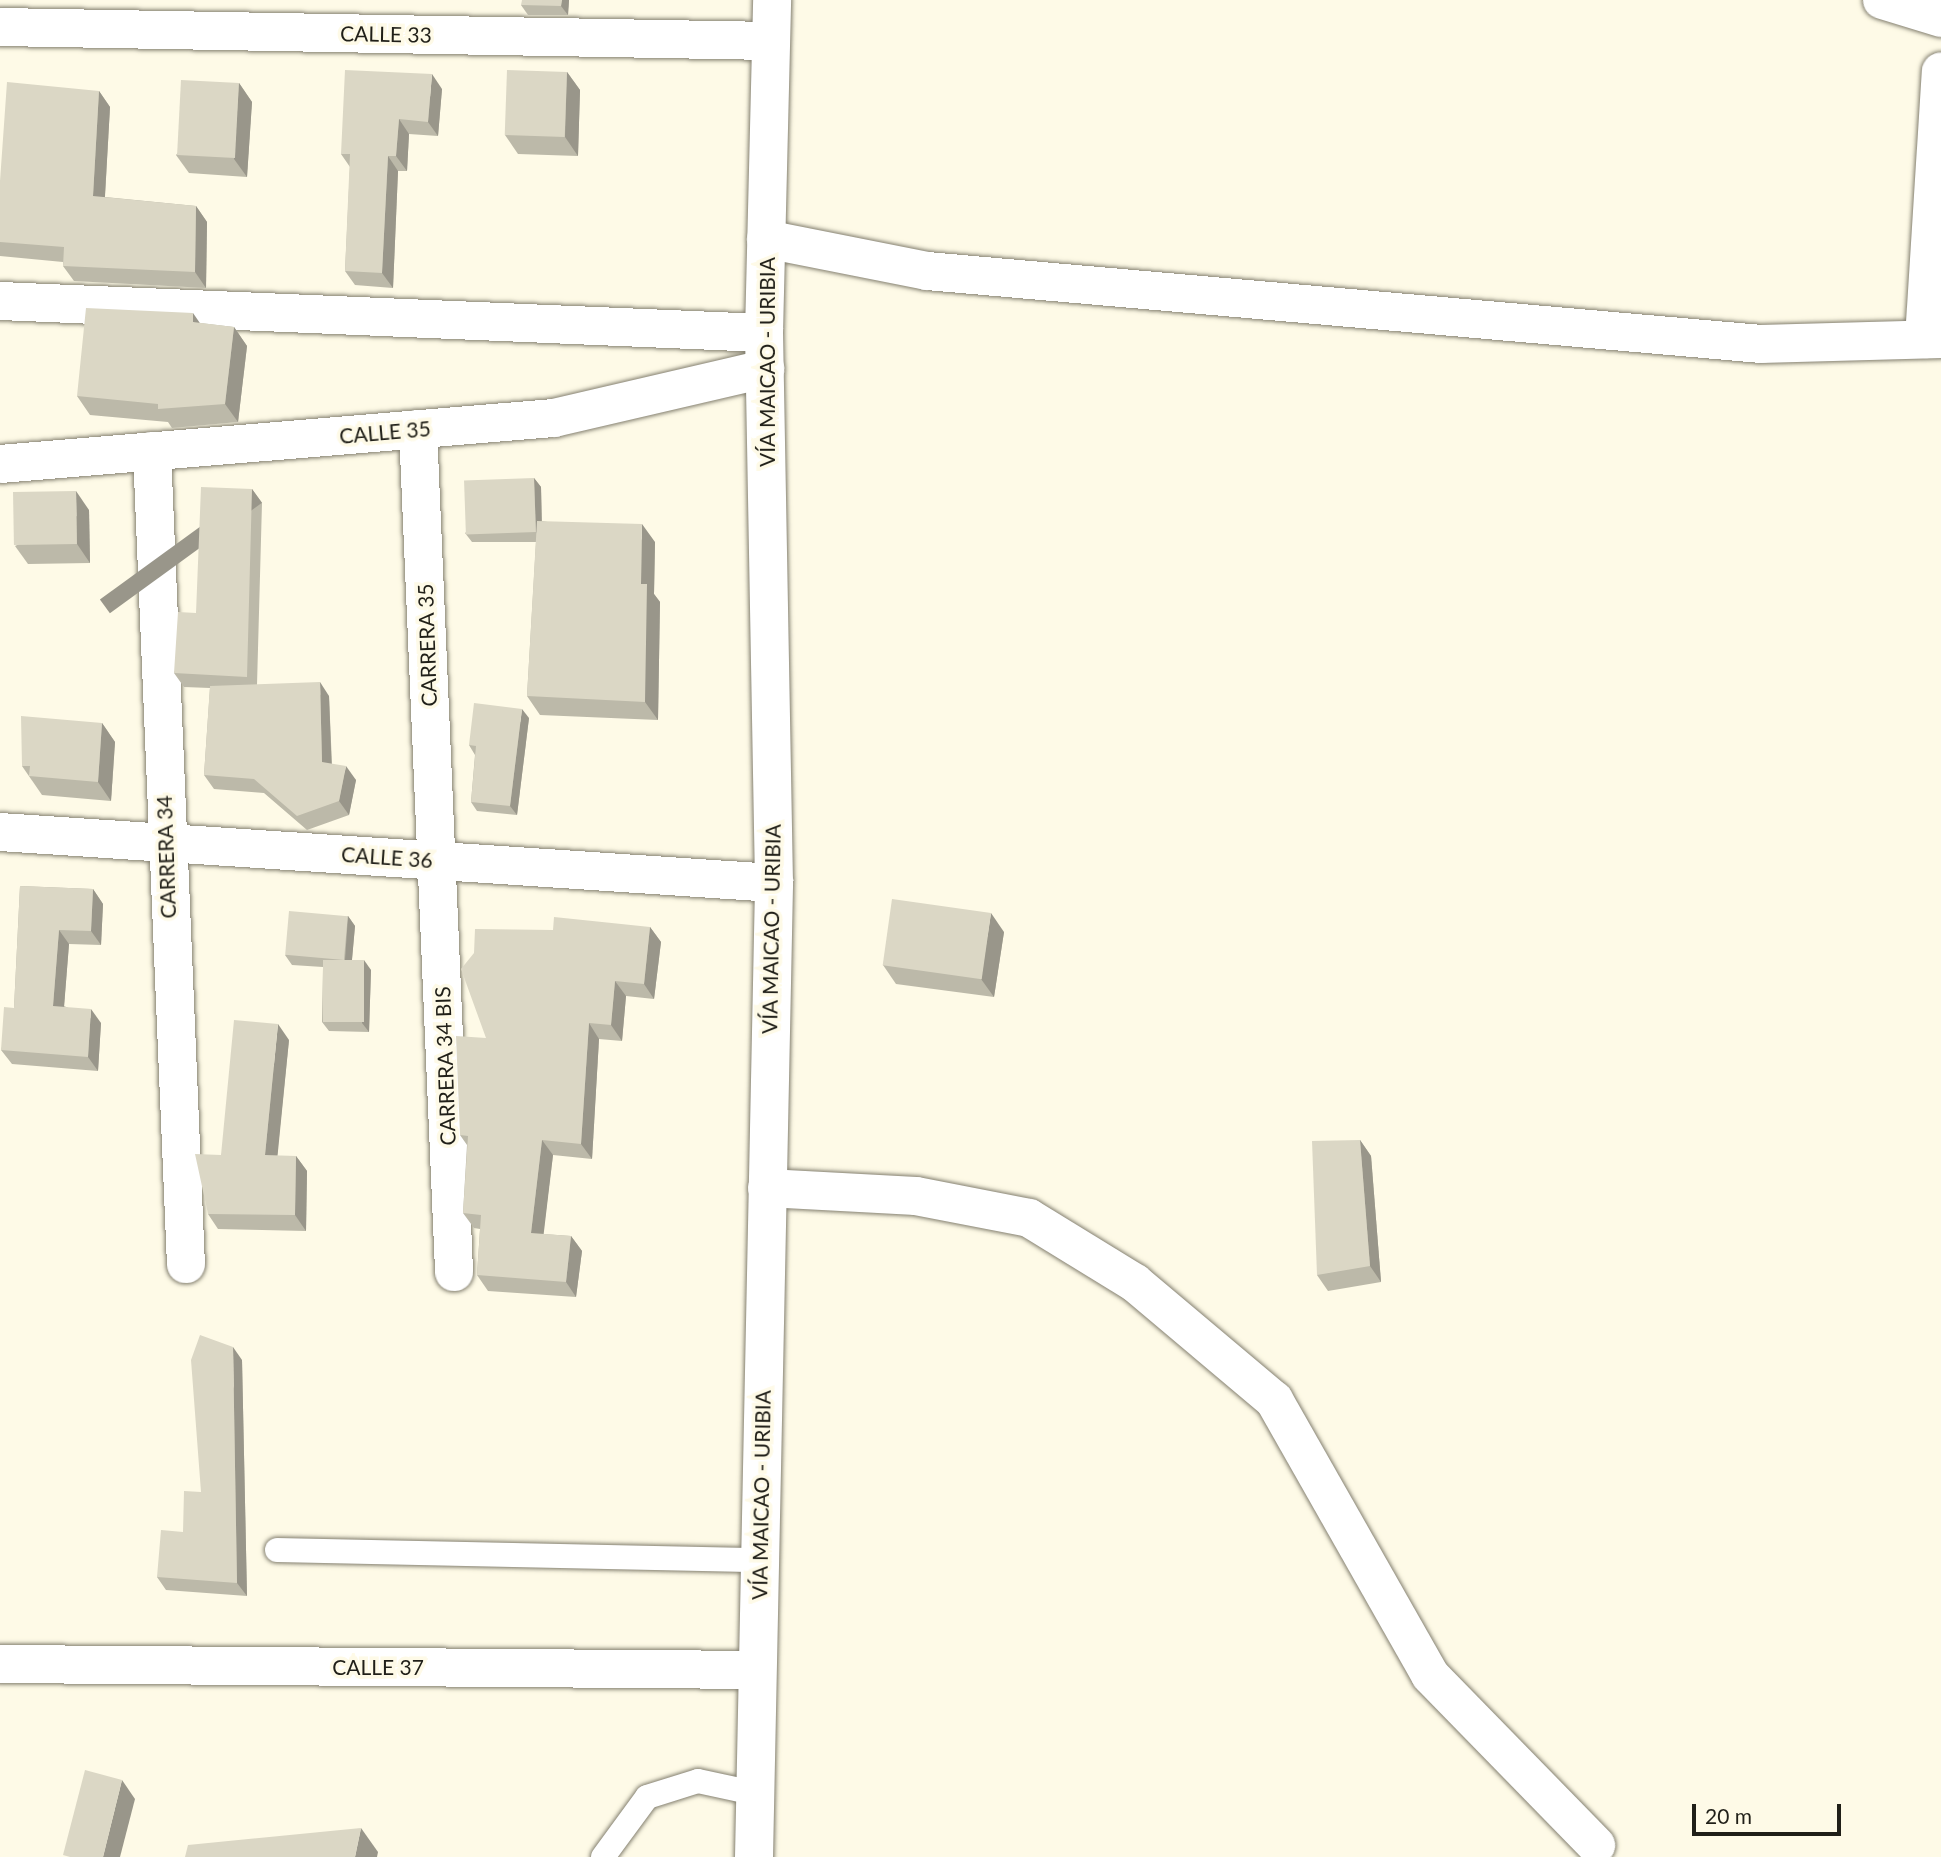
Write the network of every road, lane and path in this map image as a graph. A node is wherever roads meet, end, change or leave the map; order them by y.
1 (772, 0) edge
2 (1882, 0) edge
3 (1941, 18) edge
4 (0, 27) edge
5 (771, 41) junction
6 (1941, 72) edge
7 (766, 239) junction
8 (0, 301) edge
9 (1932, 339) edge
10 (764, 351) junction
11 (418, 429) junction
12 (152, 451) junction
13 (0, 464) edge
14 (0, 832) edge
15 (165, 843) junction
16 (436, 860) junction
17 (774, 883) junction
18 (767, 1188) junction
19 (186, 1264) dead end
20 (454, 1272) dead end
21 (277, 1550) dead end
22 (761, 1560) junction
23 (0, 1664) edge
24 (757, 1670) junction
25 (754, 1793) junction
26 (1596, 1845) dead end
27 (603, 1857) edge
28 (754, 1857) edge

1 - 5 street, VÍA MAICAO - URIBIA
2 - 3 street
4 - 5 street, CALLE 33
5 - 7 street, VÍA MAICAO - URIBIA
6 - 9 street
7 - 9 street
7 - 10 street, VÍA MAICAO - URIBIA
8 - 10 street
10 - 11 street, CALLE 35
10 - 17 street, VÍA MAICAO - URIBIA
11 - 12 street, CALLE 35
11 - 16 street, CARRERA 35
12 - 13 street, CALLE 35
12 - 15 street, CARRERA 34
14 - 15 street, CALLE 36
15 - 16 street, CALLE 36
15 - 19 street, CARRERA 34
16 - 17 street, CALLE 36
16 - 20 street, CARRERA 34 BIS
17 - 18 street, VÍA MAICAO - URIBIA
18 - 22 street, VÍA MAICAO - URIBIA
18 - 26 street
21 - 22 lane
22 - 24 street, VÍA MAICAO - URIBIA
23 - 24 street, CALLE 37
24 - 25 street, VÍA MAICAO - URIBIA
25 - 27 lane
25 - 28 street, VÍA MAICAO - URIBIA

